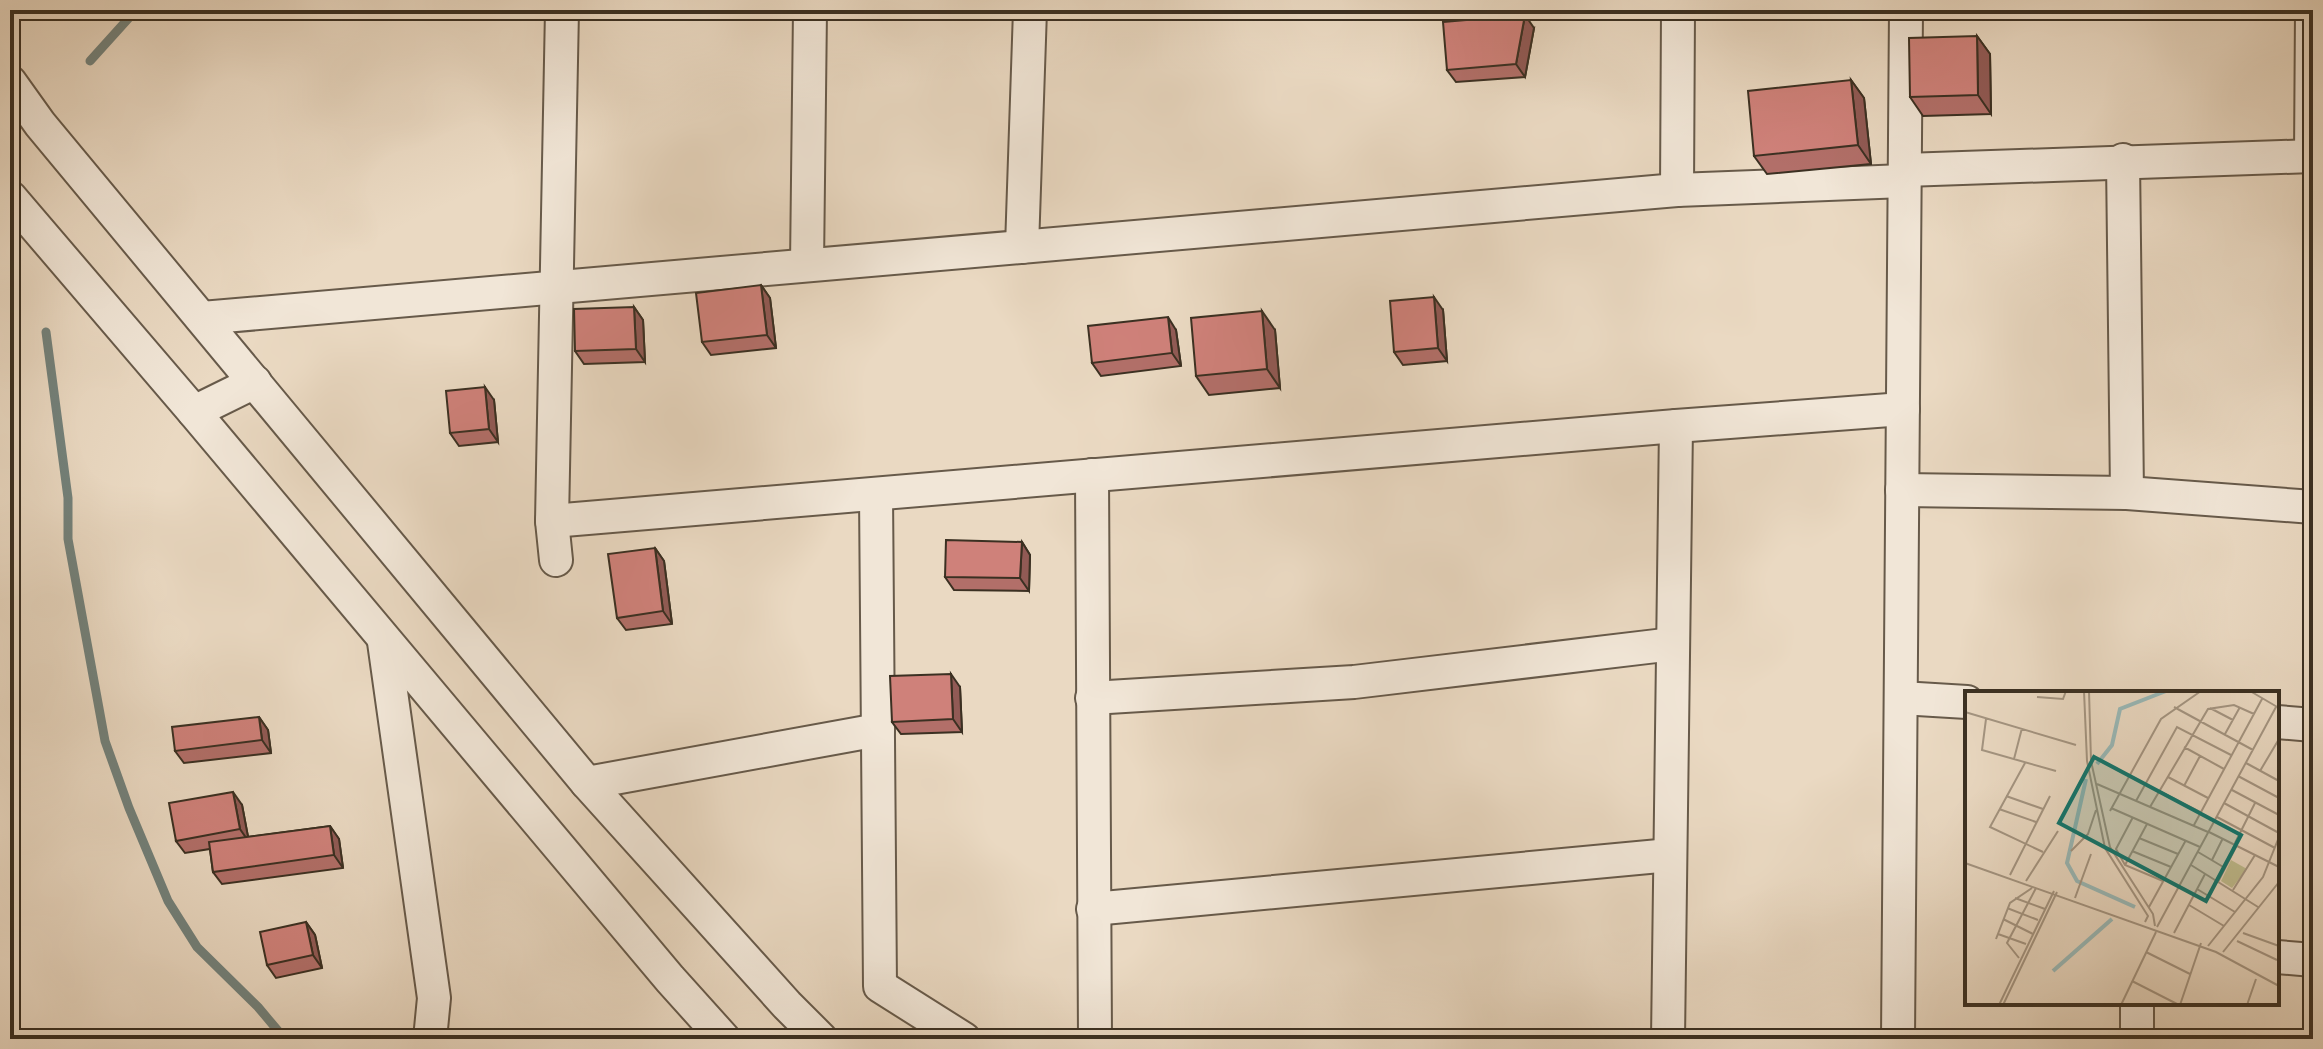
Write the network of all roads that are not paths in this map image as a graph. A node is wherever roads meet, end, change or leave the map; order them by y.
1 (562, 10) edge
2 (810, 10) edge
3 (1030, 10) edge
4 (1678, 10) edge
5 (1906, 10) edge
6 (2312, 10) edge
7 (10, 82) edge
8 (2312, 156) edge
9 (2123, 160) junction
10 (1904, 175) junction
11 (1677, 190) junction
12 (10, 197) edge
13 (1022, 247) junction
14 (807, 265) junction
15 (557, 287) junction
16 (202, 318) junction
17 (255, 382) junction
18 (1903, 409) junction
19 (194, 412) junction
20 (1676, 426) junction
21 (1092, 475) junction
22 (1902, 490) junction
23 (2127, 493) junction
24 (876, 494) junction
25 (2313, 507) edge
26 (552, 521) junction
27 (556, 560) dead end
28 (384, 642) junction
29 (1673, 644) junction
30 (1092, 698) junction
31 (1901, 698) junction
32 (1965, 702) edge
33 (2279, 722) edge
34 (2313, 725) edge
35 (878, 730) junction
36 (587, 783) junction
37 (1670, 855) junction
38 (1093, 909) junction
39 (2279, 957) edge
40 (2313, 960) edge
41 (2137, 1005) edge
42 (430, 1039) edge
43 (724, 1039) edge
44 (821, 1039) edge
45 (964, 1039) edge
46 (1095, 1039) edge
47 (1668, 1039) edge
48 (1898, 1039) edge
49 (2137, 1039) edge

1 - 15 street
2 - 14 street
3 - 13 street
4 - 11 street
5 - 10 street
6 - 8 street
7 - 16 street
8 - 9 street
9 - 10 street
9 - 23 street
10 - 11 street
10 - 18 street
11 - 13 street
12 - 19 street
13 - 14 street
14 - 15 street
15 - 16 street
15 - 26 street
16 - 17 street
17 - 19 street
17 - 36 street
18 - 20 street
18 - 22 street
19 - 28 street
20 - 21 street
20 - 29 street
21 - 24 street
21 - 30 street
22 - 23 street
22 - 31 street
23 - 25 street
24 - 26 street
24 - 35 street
26 - 27 street
28 - 42 street
28 - 43 street
29 - 30 street
29 - 37 street
30 - 38 street
31 - 32 street
31 - 48 street
33 - 34 street
35 - 36 street
35 - 45 street
36 - 44 street
37 - 38 street
37 - 47 street
38 - 46 street
39 - 40 street
41 - 49 street

